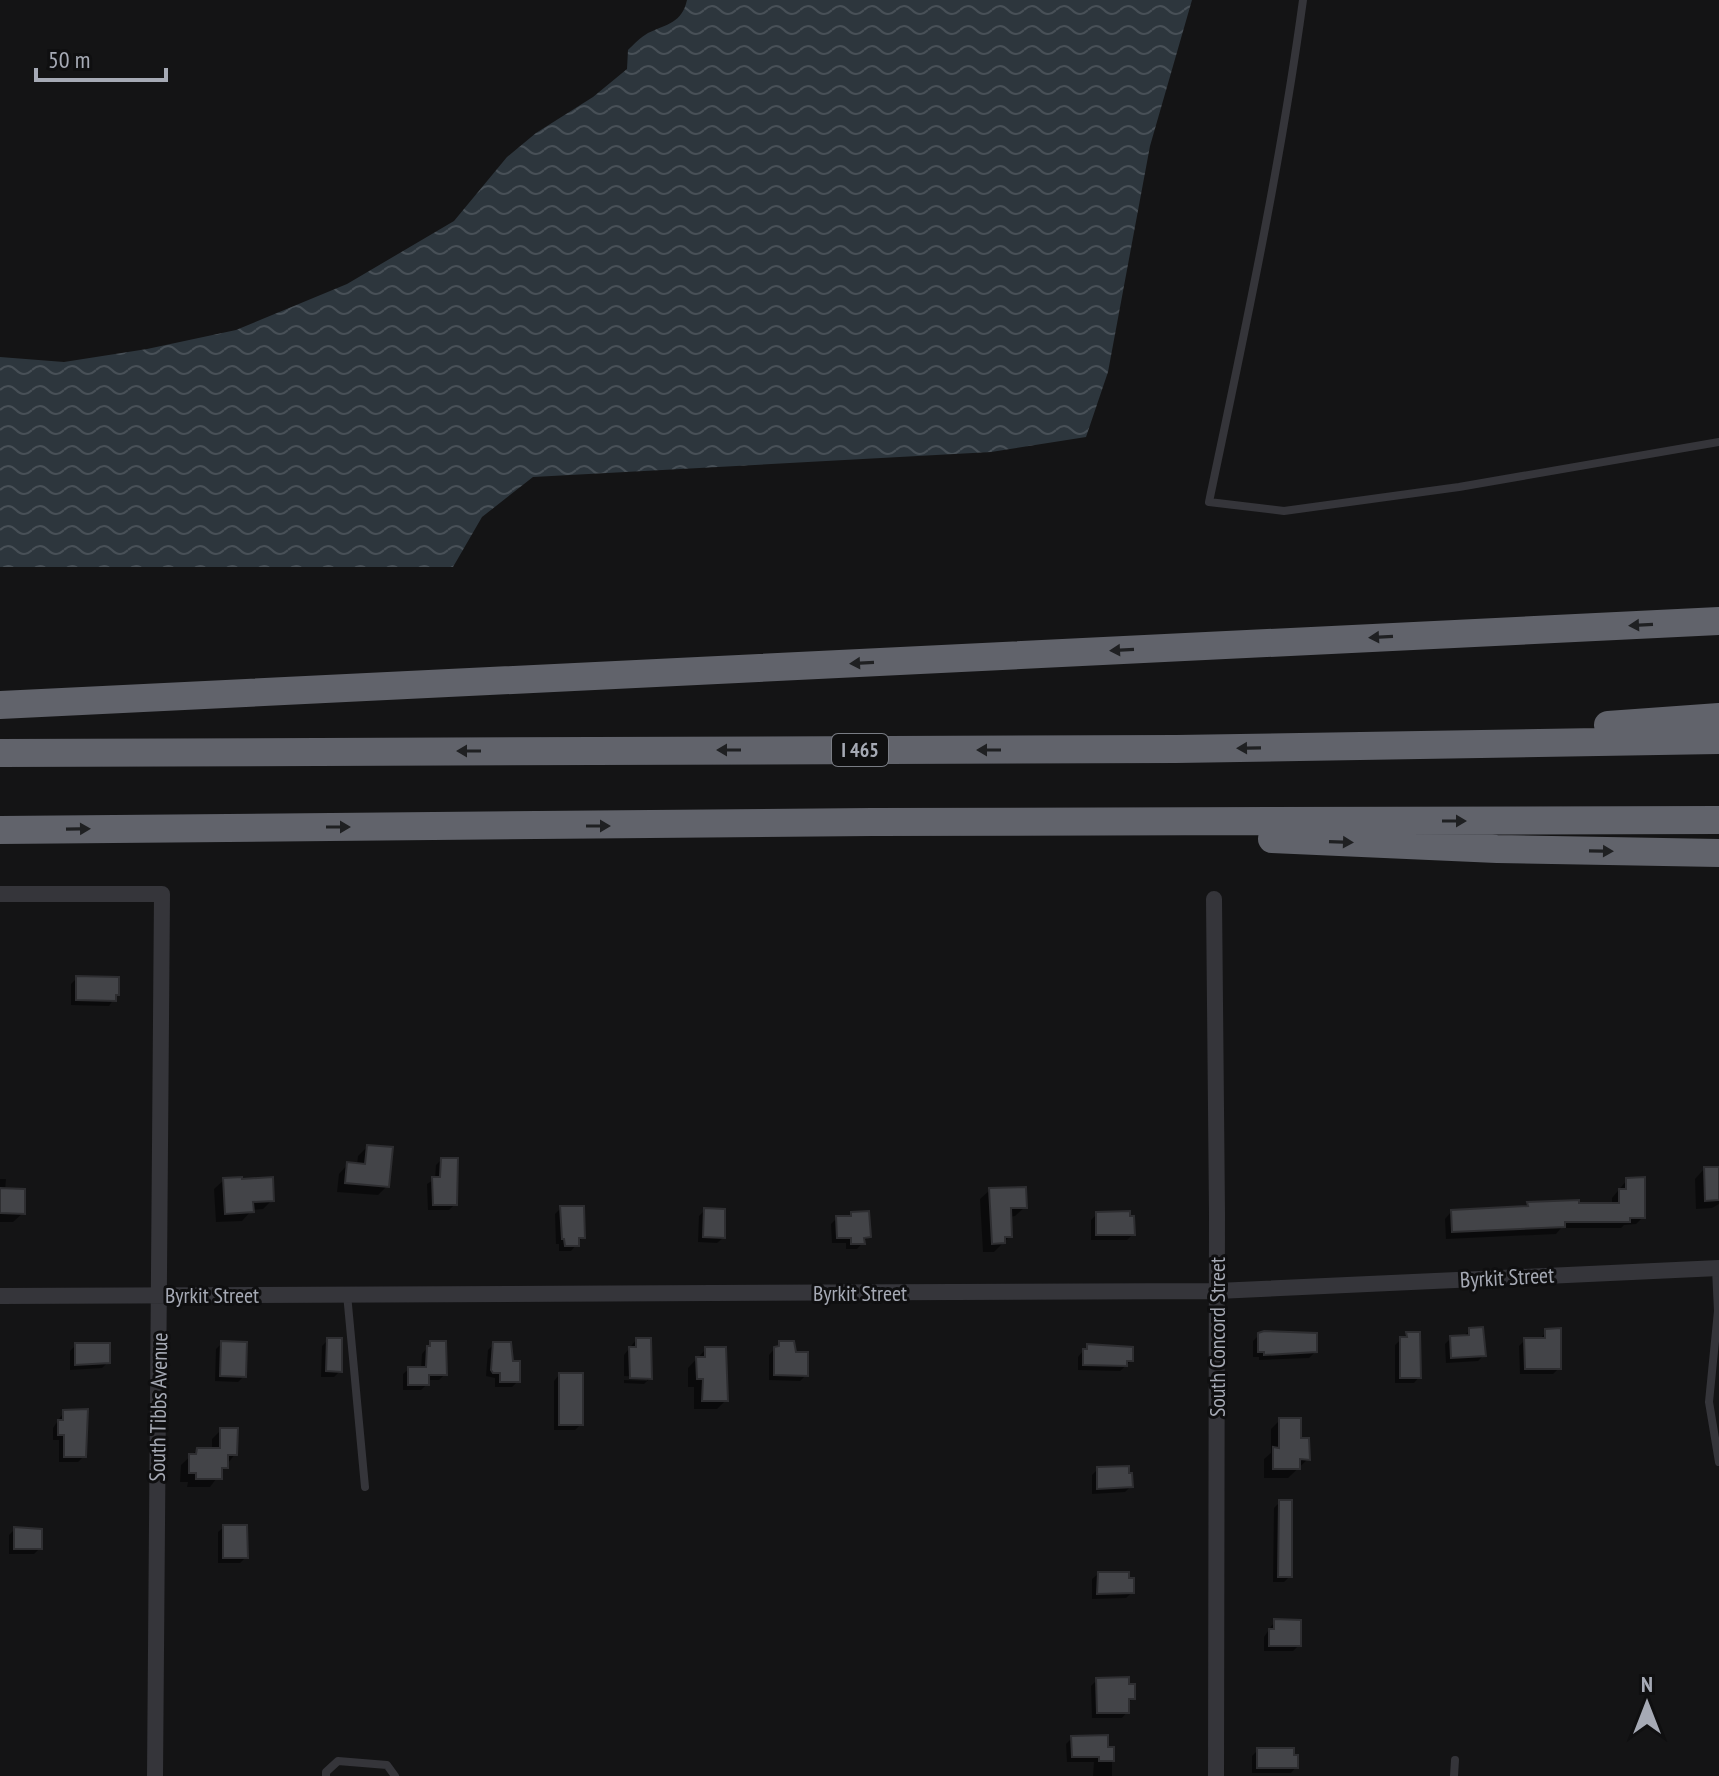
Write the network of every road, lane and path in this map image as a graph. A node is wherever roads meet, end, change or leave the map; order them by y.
1 (1303, 0) edge
2 (1719, 442) edge
3 (1719, 621) edge
4 (0, 705) edge
5 (1719, 717) edge
6 (1719, 740) edge
7 (1306, 748) junction
8 (0, 753) edge
9 (1719, 820) edge
10 (872, 822) junction
11 (0, 830) edge
12 (1719, 853) edge
13 (0, 894) edge
14 (1214, 899) dead end
15 (1717, 1268) edge
16 (1217, 1291) junction
17 (347, 1294) junction
18 (160, 1295) junction
19 (0, 1296) edge
20 (1719, 1462) edge
21 (365, 1487) dead end
22 (1455, 1760) dead end
23 (155, 1776) edge
24 (326, 1776) edge
25 (395, 1776) edge
26 (1216, 1776) edge
27 (1454, 1776) edge

1 - 2 lane
3 -> 4 highway
5 - 7 highway
6 - 7 highway, I 465
7 -> 8 highway, I 465
10 -> 9 highway
11 -> 10 highway
10 -> 12 highway
13 - 18 street, South Tibbs Avenue
14 - 16 street, South Concord Street
15 - 16 street, Byrkit Street
15 - 20 lane
16 - 17 street, Byrkit Street
16 - 26 street, South Concord Street
17 - 18 street, Byrkit Street
17 - 21 lane
18 - 19 street, Byrkit Street
18 - 23 street, South Tibbs Avenue
22 - 27 lane
24 - 25 lane

